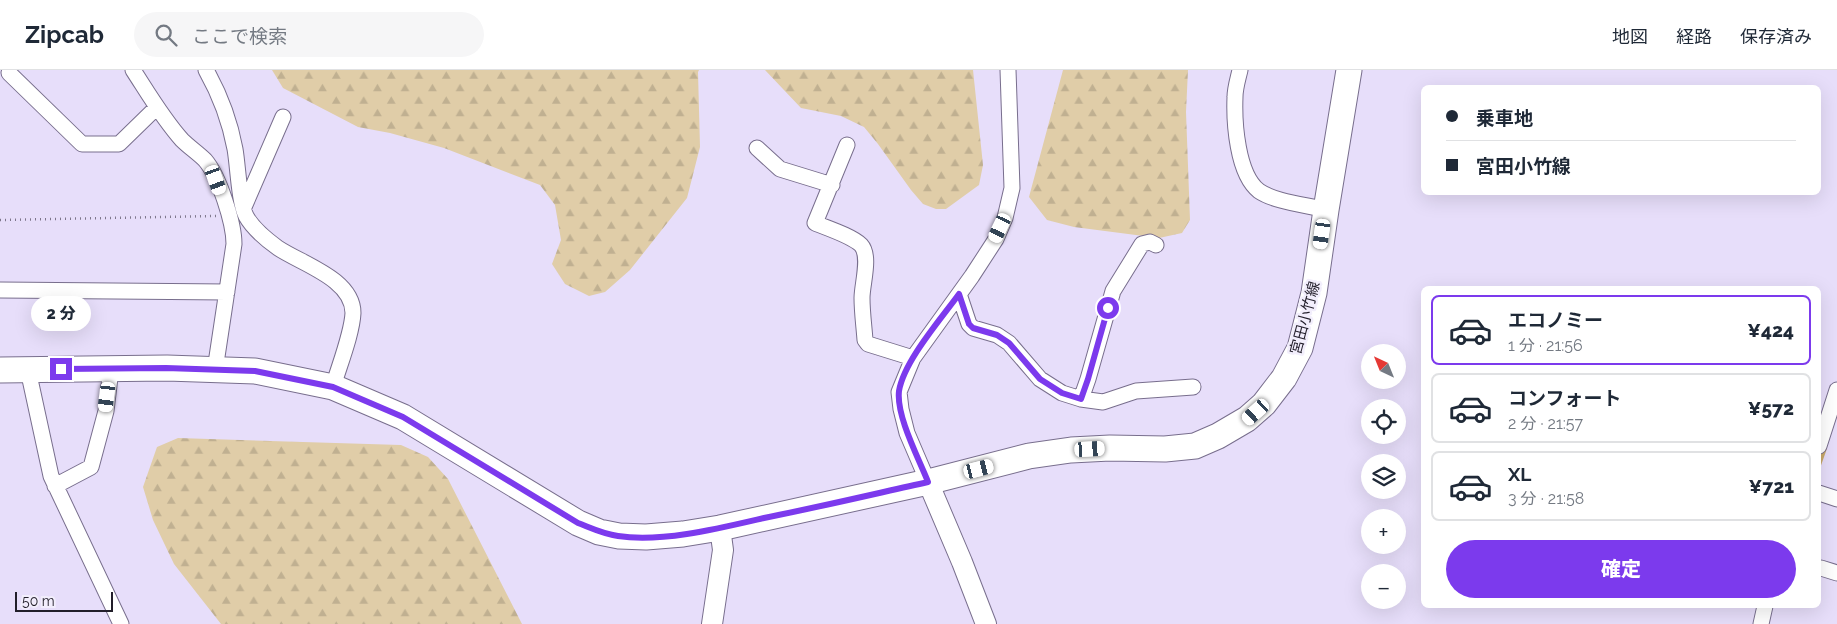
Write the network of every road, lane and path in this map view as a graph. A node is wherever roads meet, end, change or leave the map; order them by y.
1 (133, 70) edge
2 (206, 70) edge
3 (1008, 70) edge
4 (1240, 70) edge
5 (1349, 70) edge
6 (7, 75) edge
7 (157, 107) junction
8 (283, 117) dead end
9 (847, 145) dead end
10 (757, 148) dead end
11 (832, 185) junction
12 (243, 208) junction
13 (1326, 210) junction
14 (0, 220) edge
15 (231, 220) junction
16 (1156, 245) dead end
17 (0, 290) edge
18 (227, 292) junction
19 (959, 294) junction
20 (913, 358) junction
21 (111, 369) junction
22 (0, 370) edge
23 (28, 370) junction
24 (215, 370) junction
25 (333, 387) junction
26 (1193, 387) dead end
27 (1837, 390) edge
28 (1081, 399) junction
29 (1821, 440) edge
30 (928, 482) junction
31 (55, 486) junction
32 (1821, 494) edge
33 (1837, 500) edge
34 (720, 528) junction
35 (1821, 568) dead end
36 (1837, 573) edge
37 (1765, 608) edge
38 (120, 624) edge
39 (712, 624) edge
40 (986, 624) edge
41 (1761, 624) edge

1 - 7 street
2 - 12 street
3 - 19 street
4 - 13 street
5 - 13 main road, 宮田小竹線
6 - 7 street
7 - 15 street
8 - 12 street
9 - 11 street
10 - 11 street
11 - 20 street
12 - 15 street
12 - 25 street
13 - 30 main road, 宮田小竹線
14 - 15 path
15 - 18 street
16 - 28 street
17 - 18 street
18 - 24 street
19 - 20 street
19 - 28 street
20 - 30 street
21 - 23 main road, 宮田小竹線
21 - 24 main road, 宮田小竹線
21 - 31 street
22 - 23 main road, 宮田小竹線
23 - 31 street
24 - 25 main road, 宮田小竹線
25 - 34 main road, 宮田小竹線
26 - 28 street
27 - 29 street
30 - 34 main road, 宮田小竹線
30 - 40 street
31 - 38 street
32 - 33 street
34 - 39 street
35 - 36 street
37 - 41 street

